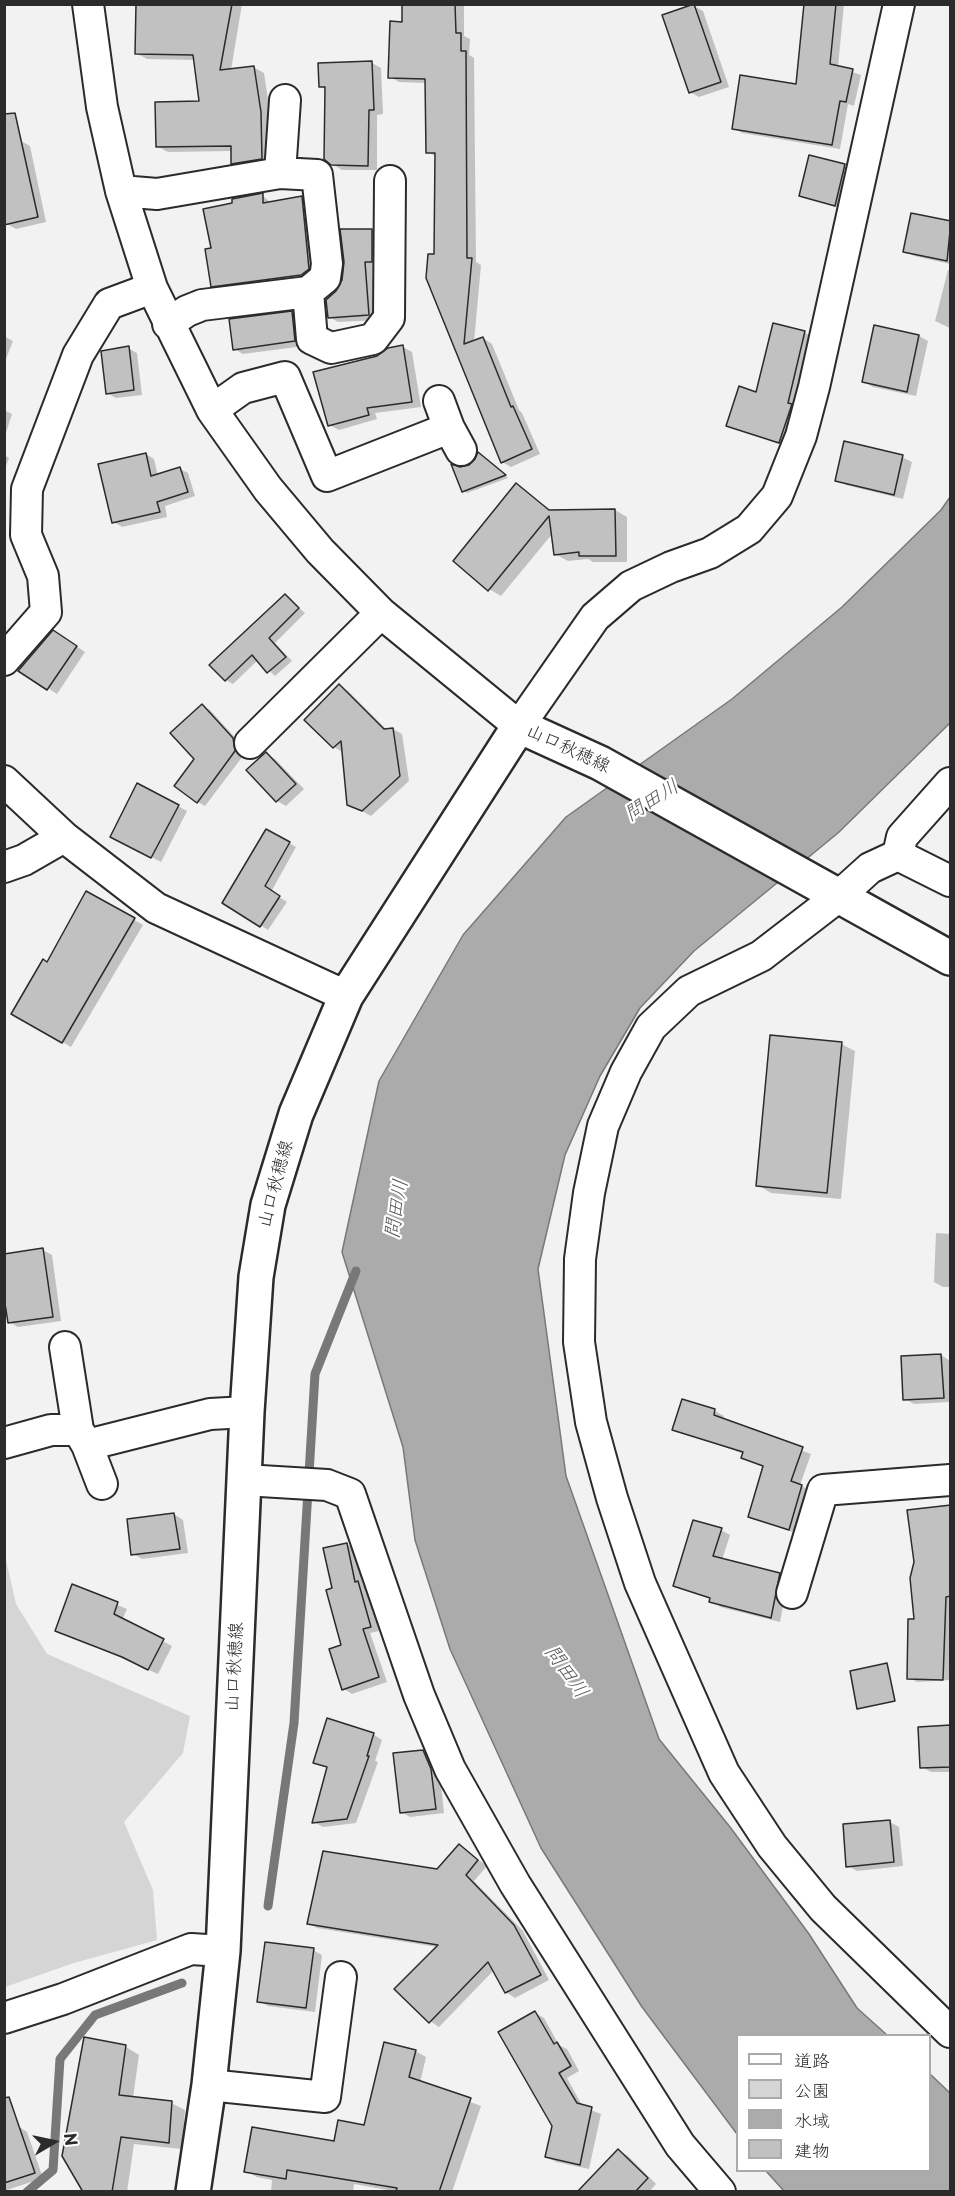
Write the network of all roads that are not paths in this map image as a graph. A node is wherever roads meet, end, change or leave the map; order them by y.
1 (88, 4) edge
2 (899, 4) edge
3 (285, 100) dead end
4 (280, 173) junction
5 (390, 182) dead end
6 (121, 191) junction
7 (152, 288) junction
8 (308, 292) junction
9 (168, 324) junction
10 (212, 410) junction
11 (450, 426) dead end
12 (381, 613) junction
13 (4, 660) edge
14 (519, 726) junction
15 (250, 743) dead end
16 (4, 781) edge
17 (951, 783) edge
18 (64, 837) junction
19 (898, 855) junction
20 (4, 867) edge
21 (951, 881) edge
22 (829, 891) junction
23 (951, 958) edge
24 (346, 996) junction
25 (65, 1347) dead end
26 (247, 1412) junction
27 (83, 1438) junction
28 (4, 1443) edge
29 (243, 1480) junction
30 (951, 1480) edge
31 (102, 1484) dead end
32 (792, 1593) dead end
33 (223, 1951) junction
34 (341, 1977) dead end
35 (4, 2018) edge
36 (951, 2032) edge
37 (209, 2085) junction
38 (193, 2192) edge
39 (720, 2192) edge

1 - 6 street
2 - 14 street
3 - 4 street
4 - 6 street
4 - 8 street
5 - 8 street
6 - 7 street
7 - 9 street
7 - 13 street
8 - 9 street
9 - 10 street
10 - 11 street
10 - 12 street
12 - 14 street
12 - 15 street
14 - 22 main road, 山口秋穂線
14 - 24 main road, 山口秋穂線
16 - 18 street
17 - 19 street
18 - 20 street
18 - 24 street
19 - 21 street
19 - 22 street
22 - 23 main road, 山口秋穂線
22 - 36 street
24 - 26 main road, 山口秋穂線
25 - 27 street
26 - 27 street
26 - 29 main road, 山口秋穂線
27 - 28 street
27 - 31 street
29 - 33 main road, 山口秋穂線
29 - 39 street
30 - 32 street
33 - 35 street
33 - 37 main road, 山口秋穂線
34 - 37 street
37 - 38 main road, 山口秋穂線

